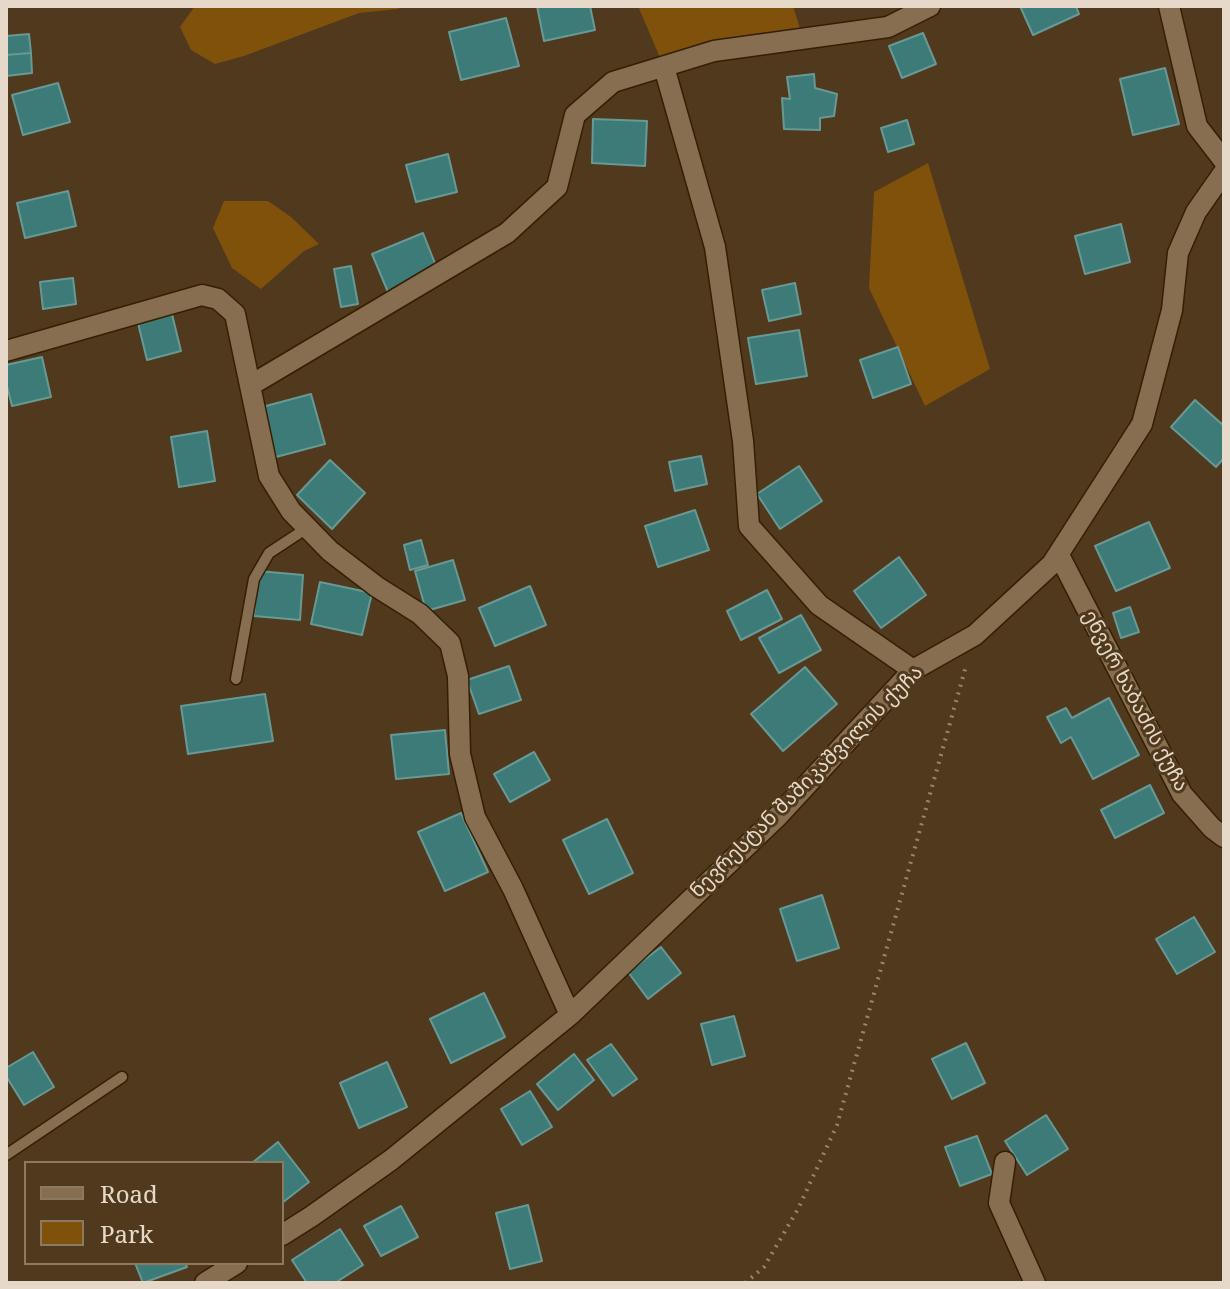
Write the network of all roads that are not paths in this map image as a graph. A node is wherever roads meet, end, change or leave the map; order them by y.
1 (1169, 6) edge
2 (923, 8) edge
3 (664, 67) junction
4 (1224, 161) edge
5 (1224, 172) edge
6 (6, 351) edge
7 (251, 385) junction
8 (307, 528) junction
9 (1059, 555) junction
10 (913, 670) junction
11 (236, 679) dead end
12 (1224, 837) edge
13 (570, 1015) junction
14 (122, 1077) dead end
15 (6, 1155) edge
16 (1005, 1162) dead end
17 (284, 1234) edge
18 (234, 1265) edge
19 (205, 1283) edge
20 (1035, 1283) edge

1 - 4 street
2 - 3 street
3 - 7 street
3 - 10 street
5 - 9 street, ნევრესტან შაშიკაშვილის ქუჩა
6 - 7 street
7 - 8 street
8 - 11 lane
8 - 13 street
9 - 10 street, ნევრესტან შაშიკაშვილის ქუჩა
9 - 12 street, ენვერ ხაბაძის ქუჩა
10 - 13 street, ნევრესტან შაშიკაშვილის ქუჩა
13 - 17 street, ნევრესტან შაშიკაშვილის ქუჩა
14 - 15 lane
16 - 20 street
18 - 19 street

